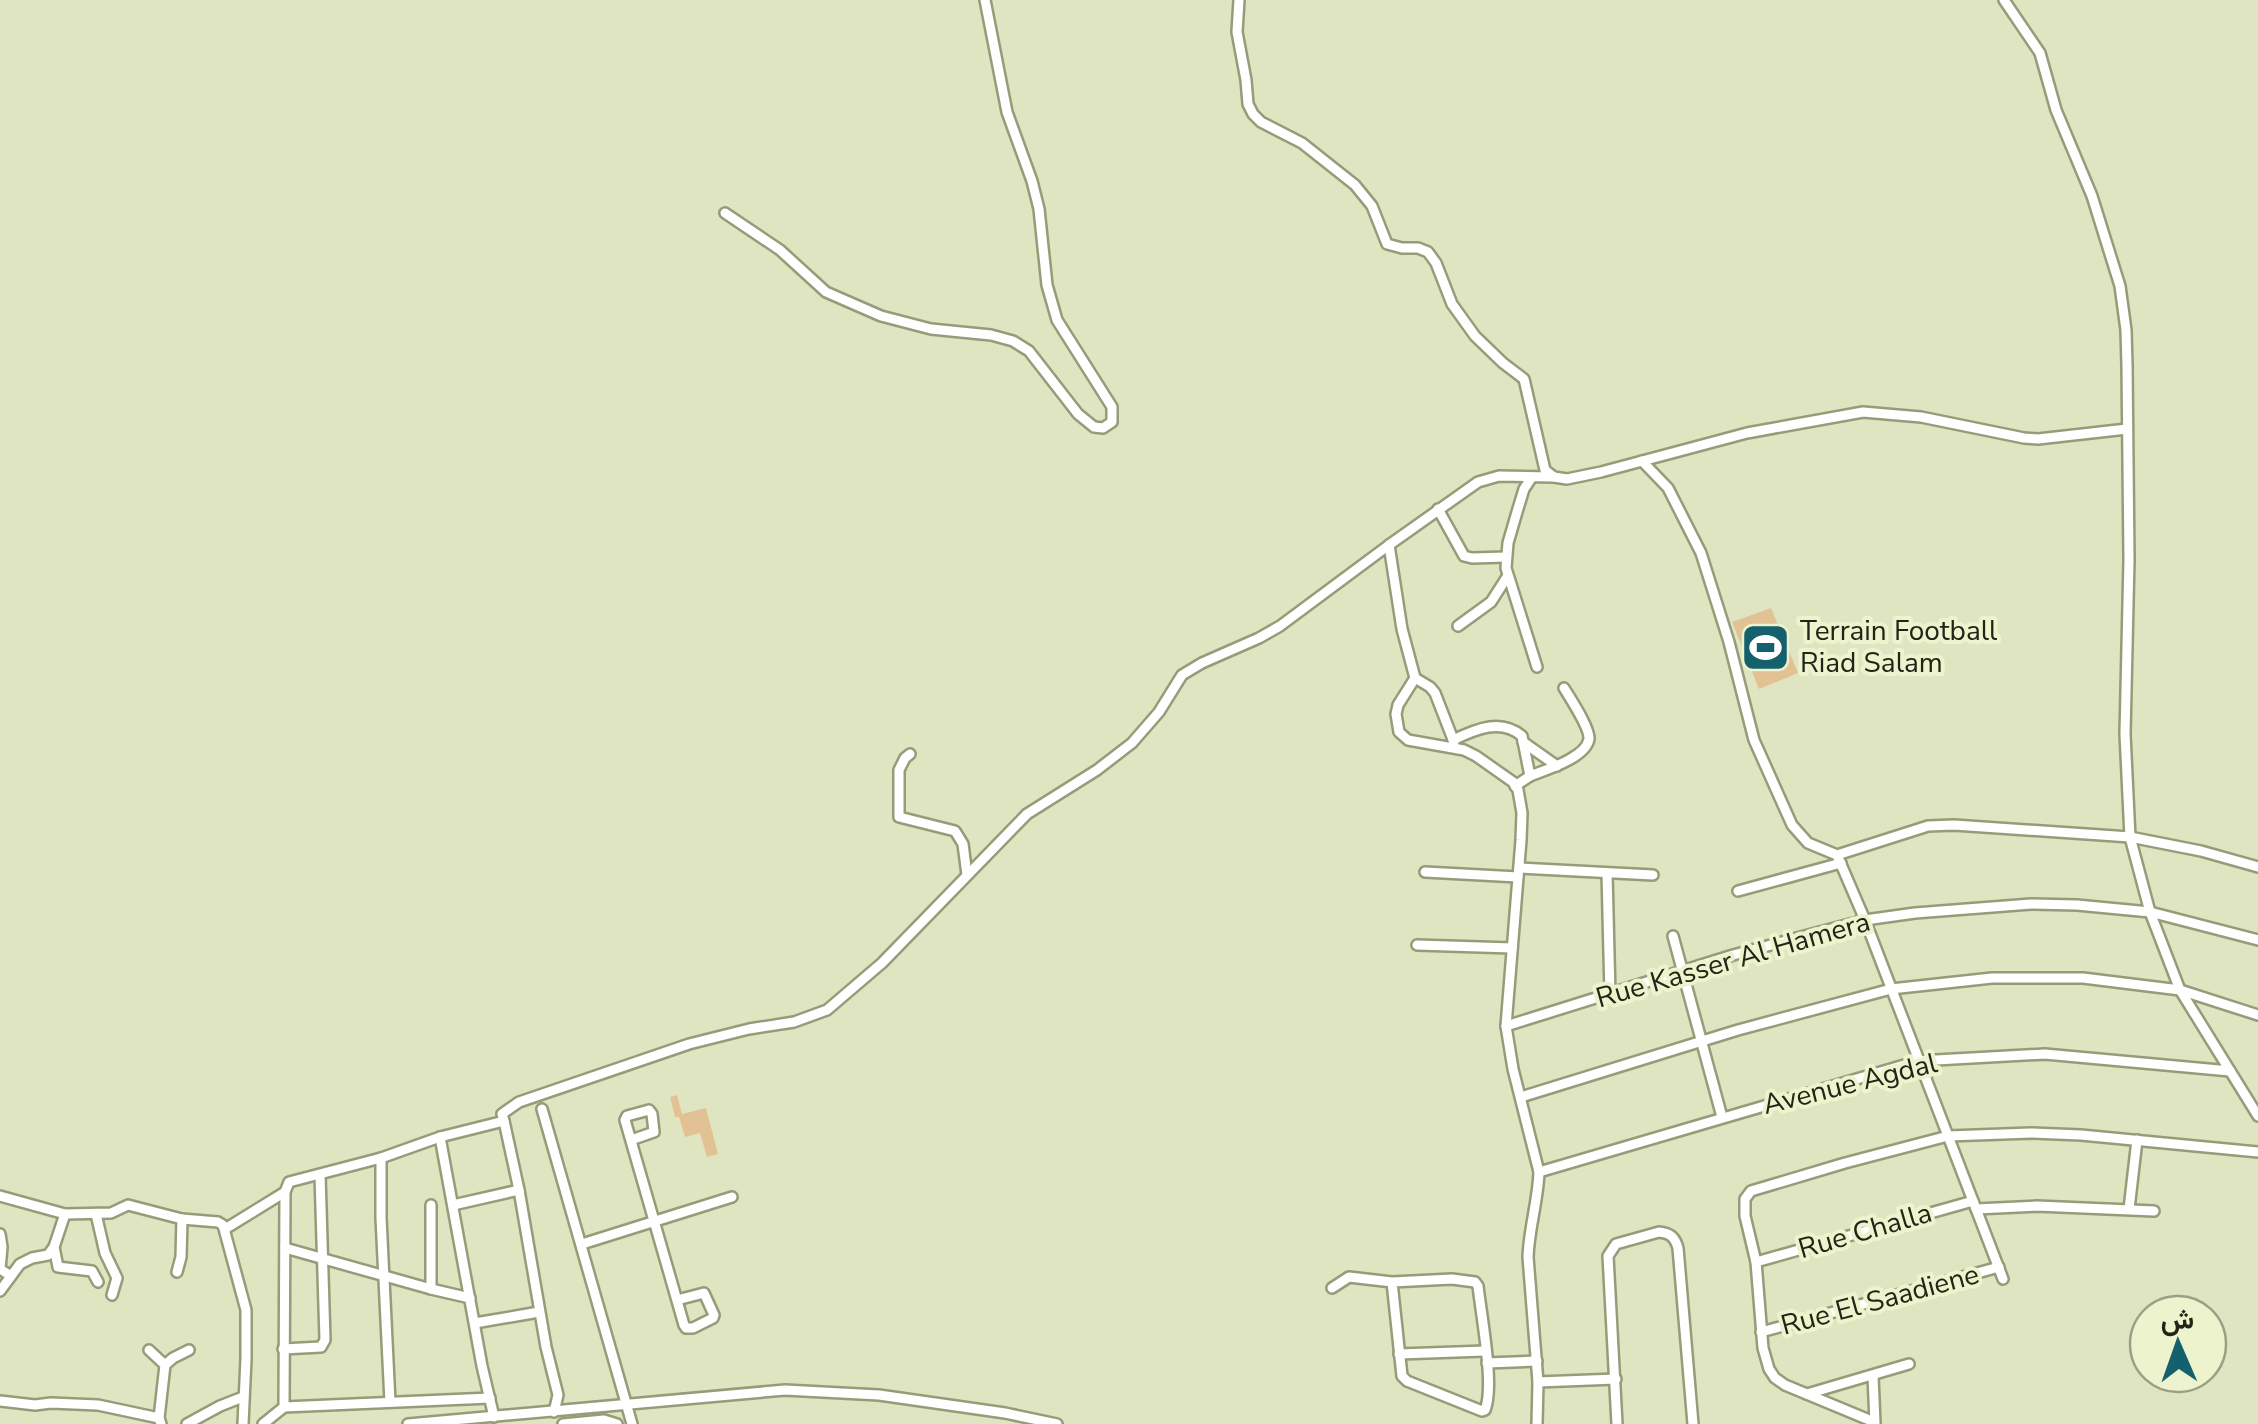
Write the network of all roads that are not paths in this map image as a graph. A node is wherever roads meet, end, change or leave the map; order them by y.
1 (985, 0) edge
2 (1239, 0) edge
3 (2004, 0) edge
4 (724, 213) dead end
5 (2127, 428) junction
6 (1642, 461) junction
7 (1532, 477) junction
8 (1554, 477) junction
9 (1438, 509) junction
10 (1390, 545) junction
11 (1506, 557) junction
12 (1507, 577) junction
13 (1458, 626) dead end
14 (1537, 667) dead end
15 (1416, 678) junction
16 (1564, 688) dead end
17 (1523, 742) junction
18 (1455, 744) junction
19 (910, 754) dead end
20 (1557, 766) junction
21 (1530, 776) junction
22 (1516, 786) junction
23 (2130, 836) junction
24 (1839, 859) junction
25 (2258, 867) edge
26 (1425, 872) dead end
27 (1519, 872) junction
28 (1607, 873) junction
29 (967, 875) junction
30 (1653, 875) dead end
31 (1738, 891) dead end
32 (2150, 912) junction
33 (1865, 920) junction
34 (1674, 936) dead end
35 (2258, 940) edge
36 (1417, 945) dead end
37 (1512, 948) junction
38 (1683, 971) junction
39 (1891, 989) junction
40 (2180, 990) junction
41 (1610, 995) junction
42 (2258, 1015) edge
43 (1506, 1026) junction
44 (1702, 1041) junction
45 (1918, 1061) junction
46 (2230, 1070) junction
47 (1521, 1098) junction
48 (542, 1108) dead end
49 (2257, 1110) edge
50 (1722, 1117) junction
51 (504, 1121) junction
52 (1948, 1136) junction
53 (440, 1137) junction
54 (631, 1140) dead end
55 (2137, 1140) junction
56 (2258, 1152) edge
57 (381, 1158) junction
58 (1539, 1172) junction
59 (320, 1174) junction
60 (519, 1190) junction
61 (285, 1192) junction
62 (0, 1196) edge
63 (732, 1197) dead end
64 (432, 1205) dead end
65 (1975, 1205) junction
66 (453, 1206) junction
67 (2130, 1209) junction
68 (2154, 1211) dead end
69 (65, 1214) junction
70 (96, 1214) junction
71 (182, 1219) junction
72 (653, 1222) junction
73 (226, 1228) junction
74 (0, 1234) edge
75 (582, 1244) junction
76 (54, 1247) junction
77 (285, 1248) junction
78 (322, 1258) junction
79 (1756, 1262) junction
80 (1999, 1267) junction
81 (177, 1272) dead end
82 (11, 1276) junction
83 (385, 1276) junction
84 (2003, 1279) dead end
85 (98, 1282) dead end
86 (1392, 1282) junction
87 (1332, 1288) dead end
88 (431, 1289) junction
89 (0, 1291) edge
90 (112, 1295) dead end
91 (470, 1298) junction
92 (677, 1300) junction
93 (539, 1312) junction
94 (476, 1323) junction
95 (1761, 1332) junction
96 (283, 1349) junction
97 (148, 1350) dead end
98 (189, 1350) dead end
99 (1485, 1351) junction
100 (1400, 1354) junction
101 (1537, 1361) junction
102 (1487, 1363) junction
103 (1909, 1364) dead end
104 (165, 1365) junction
105 (1873, 1376) junction
106 (1616, 1379) junction
107 (1538, 1382) junction
108 (1807, 1394) junction
109 (243, 1397) junction
110 (490, 1398) junction
111 (0, 1402) edge
112 (390, 1402) junction
113 (284, 1406) junction
114 (626, 1406) junction
115 (554, 1412) junction
116 (1850, 1412) junction
117 (494, 1417) junction
118 (160, 1421) edge
119 (421, 1423) edge
120 (1874, 1423) edge
121 (187, 1424) edge
122 (243, 1424) edge
123 (263, 1424) edge
124 (408, 1424) edge
125 (563, 1424) edge
126 (616, 1424) edge
127 (632, 1424) edge
128 (1057, 1424) edge
129 (1537, 1424) edge
130 (1617, 1424) edge
131 (1693, 1424) edge
132 (1840, 1424) edge

1 - 4 street
2 - 8 street
3 - 5 street
5 - 6 street
5 - 23 street
6 - 8 street
6 - 24 street
7 - 8 street
7 - 9 street
7 - 11 street
9 - 10 street
9 - 11 street
10 - 15 street
10 - 29 street
11 - 12 street
12 - 13 street
12 - 14 street
15 - 18 street
15 - 18 street
16 - 20 street
17 - 18 street
17 - 20 street
17 - 21 street
18 - 22 street
19 - 29 street
20 - 21 street
21 - 22 street
22 - 27 street
23 - 24 street
23 - 25 street
23 - 32 street
24 - 31 street
24 - 33 street
26 - 27 street
27 - 28 street
27 - 37 street
28 - 30 street
28 - 41 street
29 - 51 street
32 - 33 street, Rue Kasser Al Hamera
32 - 35 street, Rue Kasser Al Hamera
32 - 40 street
33 - 38 street, Rue Kasser Al Hamera
33 - 39 street
34 - 38 street
36 - 37 street
37 - 43 street
38 - 41 street, Rue Kasser Al Hamera
38 - 44 street
39 - 40 street
39 - 44 street
39 - 45 street
40 - 42 street
40 - 46 street
41 - 43 street, Rue Kasser Al Hamera
43 - 47 street
44 - 47 street
44 - 50 street
45 - 46 street, Avenue Agdal
45 - 50 street, Avenue Agdal
45 - 52 street
46 - 49 street
47 - 58 street
48 - 75 street
50 - 58 street, Avenue Agdal
51 - 53 street
51 - 60 street
52 - 55 street
52 - 65 street
52 - 79 street
53 - 57 street
53 - 66 street
54 - 72 street
55 - 56 street
55 - 67 street
57 - 59 street
57 - 83 street
58 - 101 street
59 - 61 street
59 - 78 street
60 - 66 street
60 - 93 street
61 - 73 street
61 - 77 street
62 - 69 street
63 - 72 street
64 - 88 street
65 - 67 street, Rue Challa
65 - 79 street, Rue Challa
65 - 80 street
66 - 91 street
67 - 68 street, Rue Challa
69 - 70 street
69 - 76 street
70 - 71 street
70 - 90 street
71 - 73 street
71 - 81 street
72 - 75 street
72 - 92 street
73 - 109 street
74 - 82 street
75 - 114 street
76 - 82 street
76 - 85 street
77 - 78 street
77 - 96 street
78 - 83 street
78 - 96 street
79 - 95 street
80 - 84 street
80 - 95 street, Rue El Saadiene
82 - 89 street
83 - 88 street
83 - 112 street
86 - 87 street
86 - 99 street
86 - 100 street
88 - 91 street
91 - 94 street
92 - 92 street
93 - 94 street
93 - 115 street
94 - 110 street
95 - 108 street
96 - 113 street
97 - 104 street
98 - 104 street
99 - 100 street
99 - 102 street
100 - 102 street
101 - 102 street
101 - 107 street
103 - 105 street
104 - 118 street
105 - 108 street
105 - 120 street
106 - 107 street
106 - 130 street
106 - 131 street
107 - 129 street
108 - 116 street
109 - 121 street
109 - 122 street
110 - 112 street
110 - 117 street
111 - 118 street
112 - 113 street
113 - 123 street
114 - 115 street
114 - 127 street
114 - 128 street
115 - 117 street
116 - 120 street
116 - 132 street
117 - 119 street
119 - 124 street
125 - 126 street

